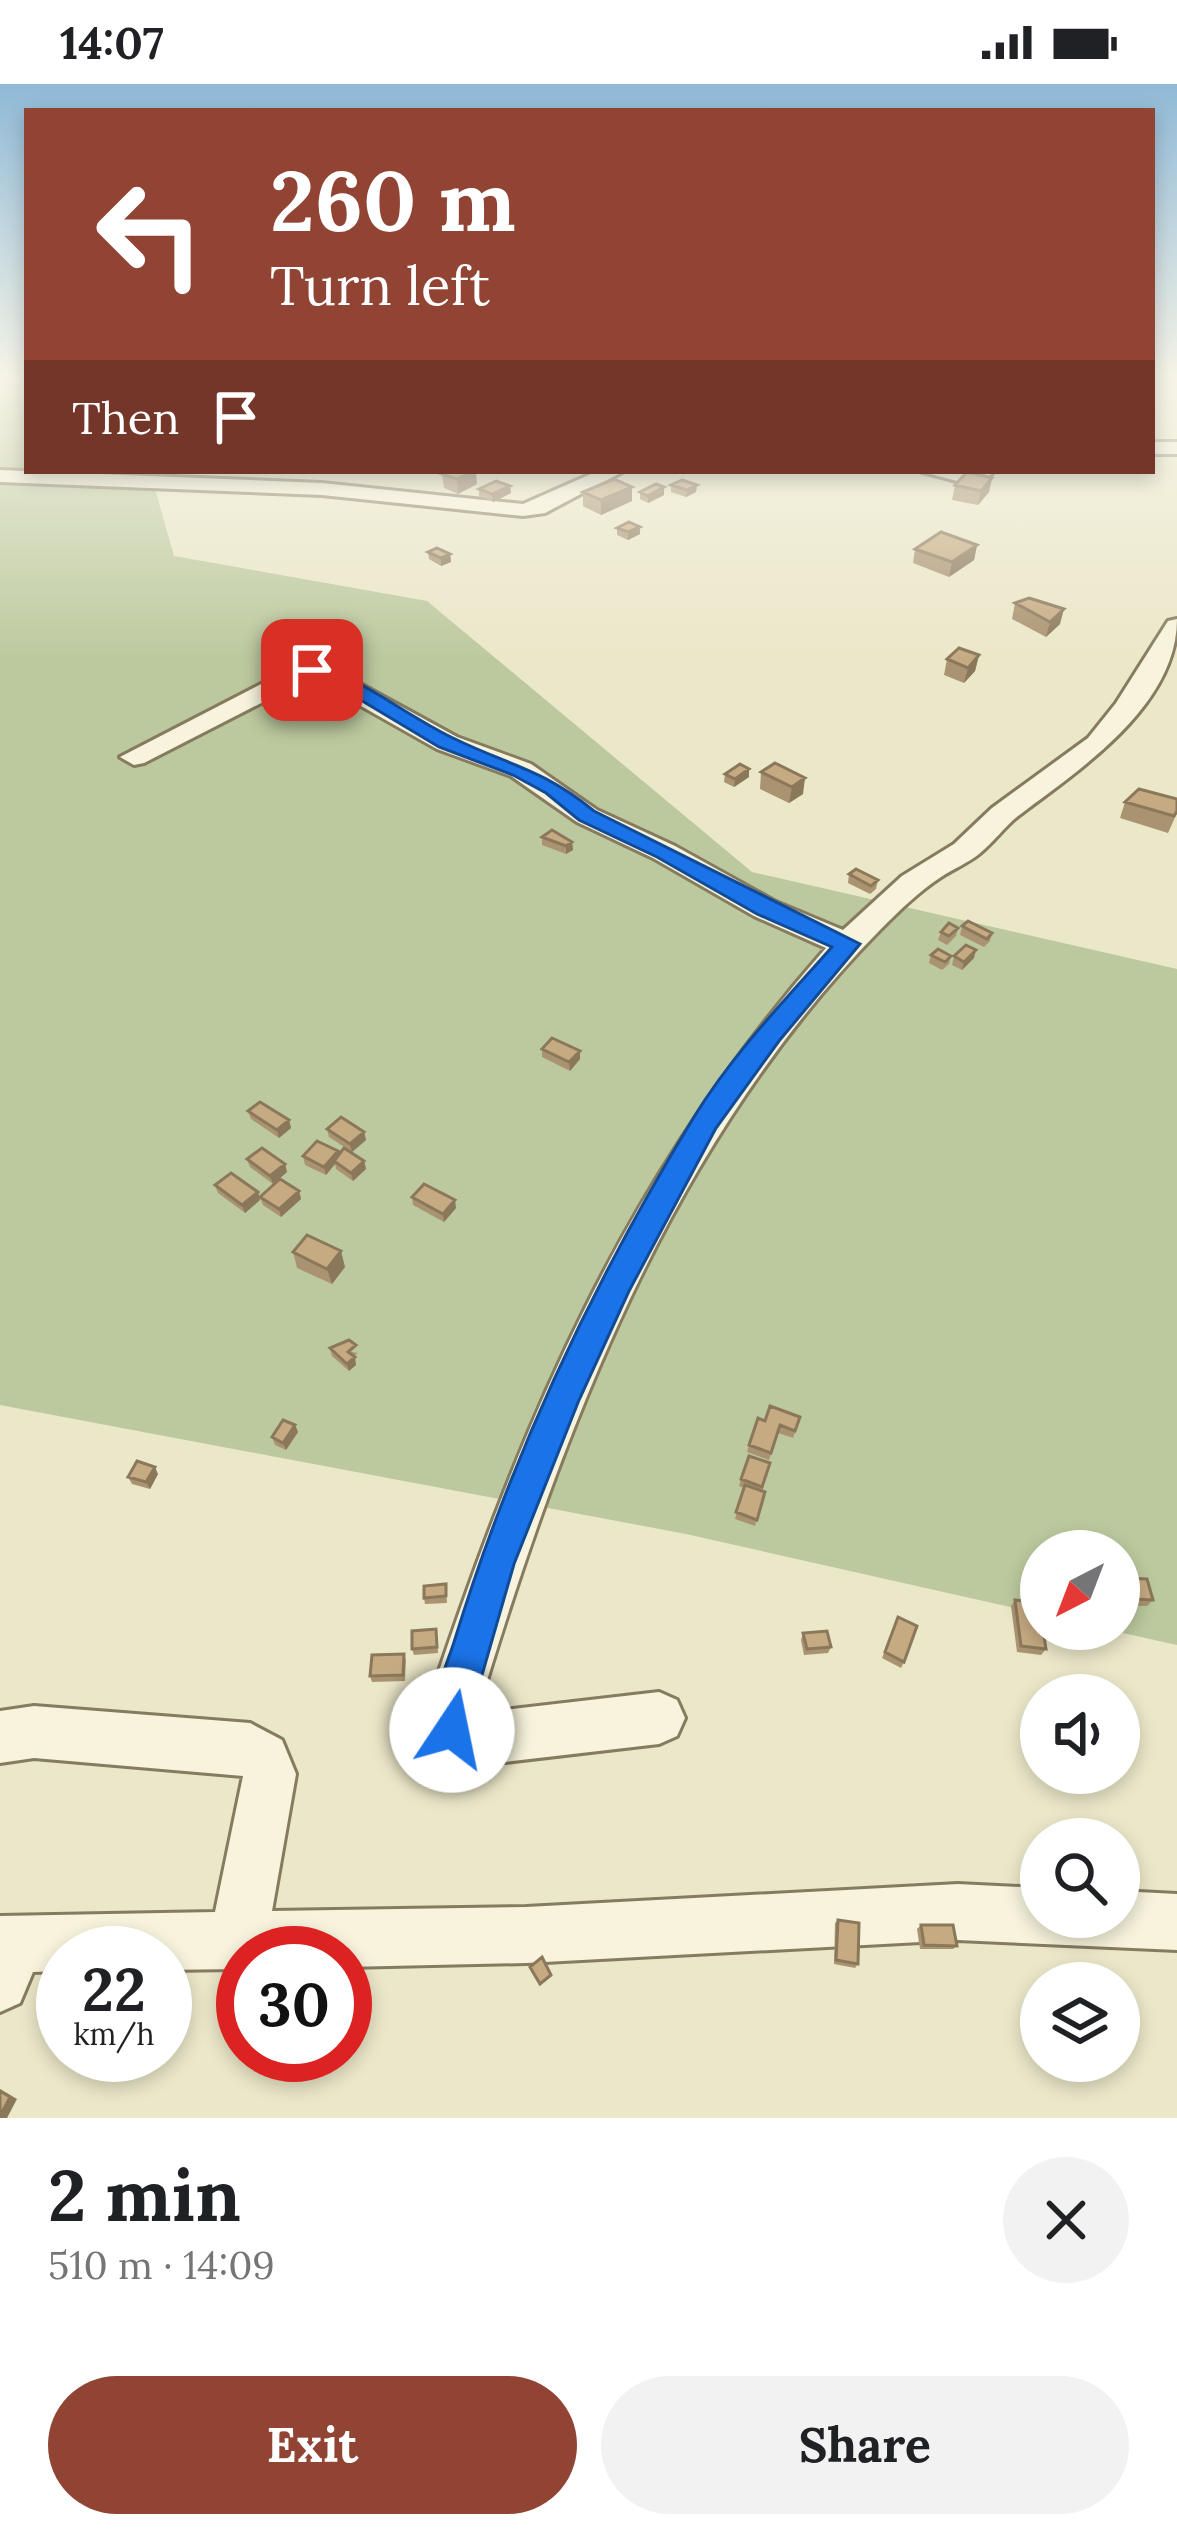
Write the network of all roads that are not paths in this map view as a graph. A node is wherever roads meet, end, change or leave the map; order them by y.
1 (608, 474) edge
2 (943, 474) edge
3 (982, 474) edge
4 (0, 476) edge
5 (1177, 626) edge
6 (134, 758) dead end
7 (848, 944) junction
8 (659, 1718) dead end
9 (0, 1737) edge
10 (1020, 1915) edge
11 (1140, 1921) edge
12 (1177, 1922) edge
13 (241, 1926) edge
14 (372, 1938) edge
15 (216, 1943) edge
16 (5, 1958) edge

1 - 4 street
2 - 3 street
5 - 7 street
6 - 7 street
7 - 8 street
9 - 13 street
10 - 14 street
11 - 12 street
15 - 16 street

